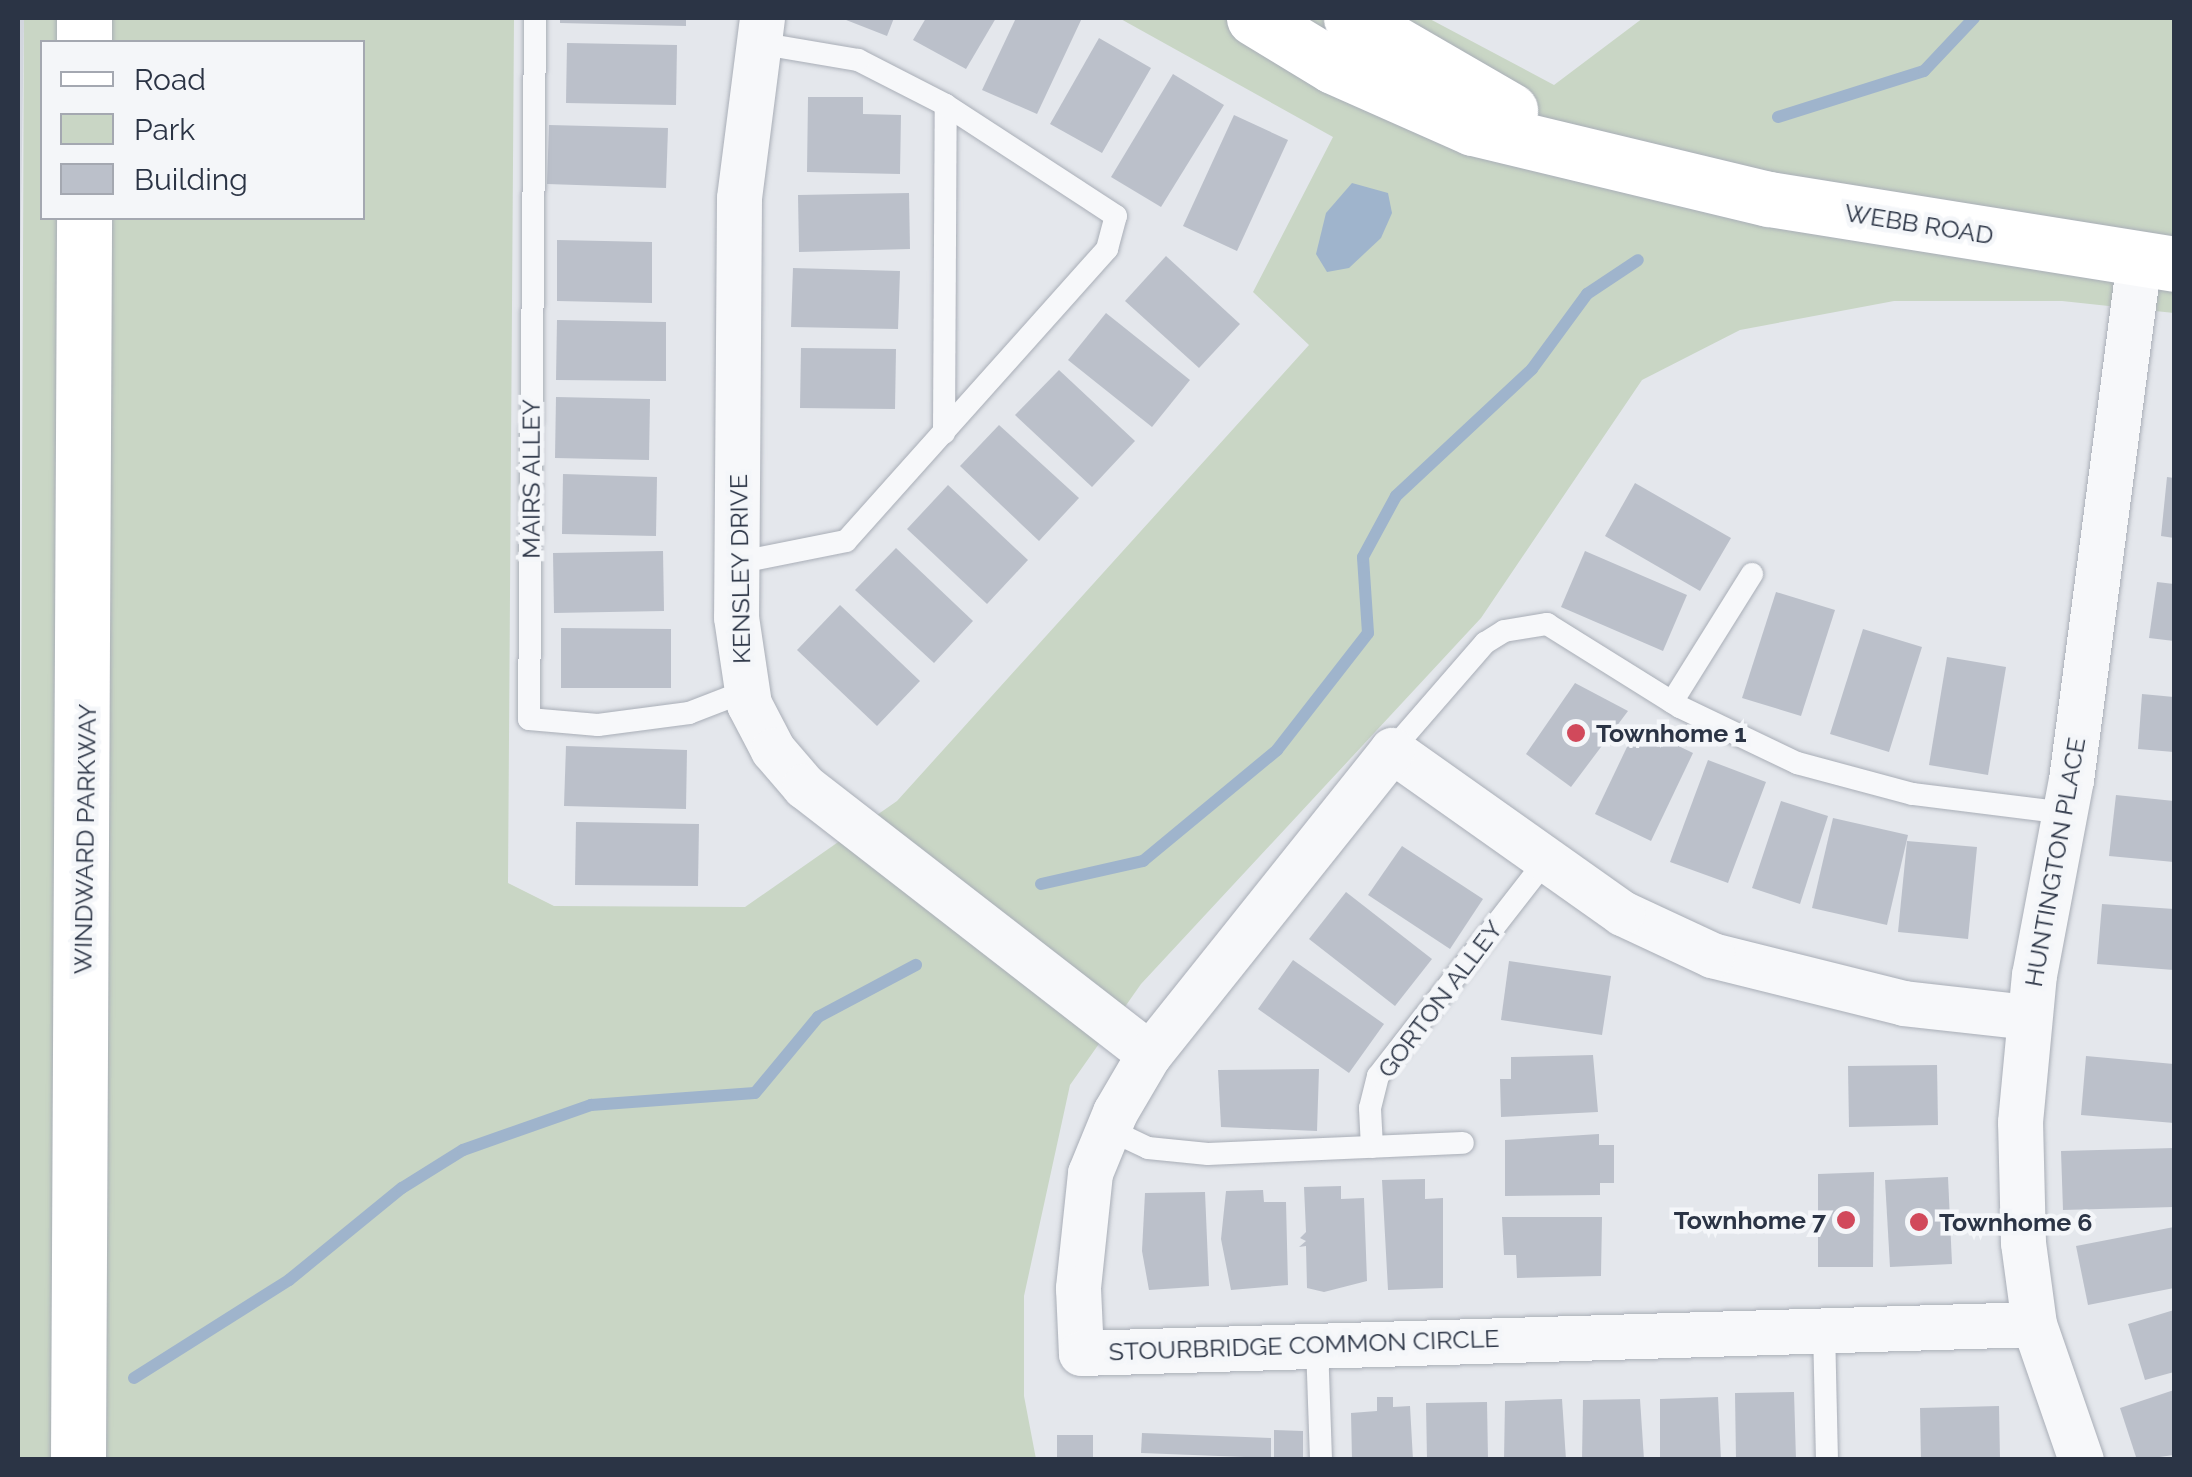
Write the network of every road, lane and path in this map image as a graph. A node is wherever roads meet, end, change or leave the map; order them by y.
1 (535, 18) edge
2 (1254, 18) edge
3 (1351, 18) edge
4 (760, 30) edge
5 (946, 104) junction
6 (1665, 174) junction
7 (84, 220) edge
8 (2157, 261) edge
9 (944, 433) junction
10 (736, 563) junction
11 (1752, 574) dead end
12 (746, 691) junction
13 (1672, 702) junction
14 (1392, 750) junction
15 (2065, 813) junction
16 (1544, 864) junction
17 (2028, 1018) junction
18 (1149, 1054) junction
19 (1108, 1129) junction
20 (1463, 1143) dead end
21 (1372, 1147) junction
22 (2034, 1324) junction
23 (1824, 1328) junction
24 (1318, 1345) junction
25 (78, 1460) edge
26 (1321, 1460) edge
27 (1827, 1460) edge
28 (2081, 1460) edge

1 - 12 lane, MAIRS ALLEY
2 - 6 street, WEBB ROAD
3 - 6 street, WEBB ROAD
4 - 5 lane
4 - 10 street, KENSLEY DRIVE
5 - 9 lane
5 - 9 lane
6 - 8 street, WEBB ROAD
7 - 25 street, WINDWARD PARKWAY
8 - 15 street, HUNTINGTON PLACE
9 - 10 lane
10 - 12 street, KENSLEY DRIVE
11 - 13 lane
12 - 18 street, KENSLEY DRIVE
13 - 14 lane
13 - 15 lane
14 - 16 street
14 - 18 street, STOURBRIDGE COMMON CIRCLE
15 - 17 street, HUNTINGTON PLACE
16 - 17 street
16 - 21 lane, GORTON ALLEY
17 - 22 street, HUNTINGTON PLACE
18 - 19 street, STOURBRIDGE COMMON CIRCLE
19 - 21 lane
19 - 24 street, STOURBRIDGE COMMON CIRCLE
20 - 21 lane
22 - 23 street, STOURBRIDGE COMMON CIRCLE
22 - 28 street, HUNTINGTON PLACE
23 - 24 street, STOURBRIDGE COMMON CIRCLE
23 - 27 lane
24 - 26 lane

